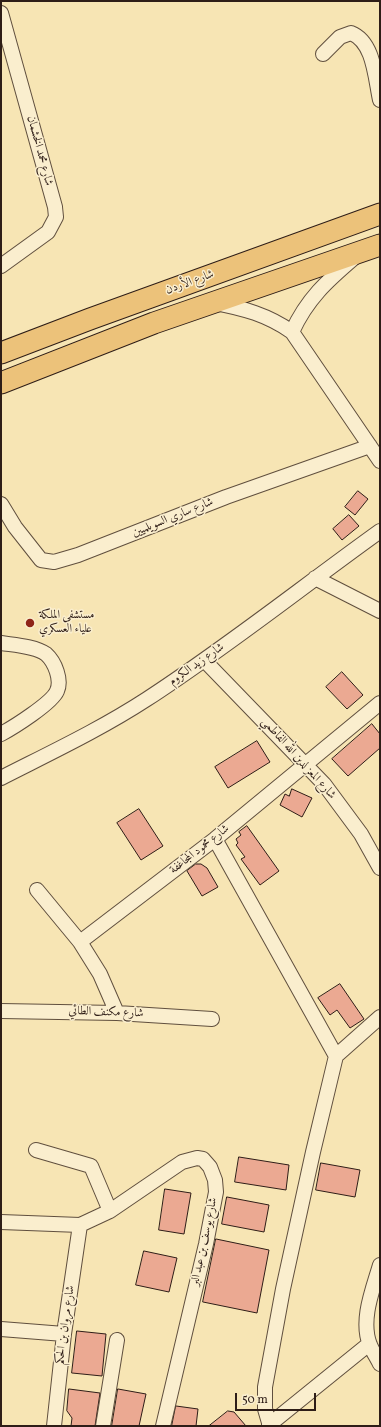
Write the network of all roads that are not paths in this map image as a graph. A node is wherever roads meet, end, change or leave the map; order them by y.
1 (1, 13) edge
2 (323, 54) dead end
3 (380, 100) edge
4 (380, 214) edge
5 (371, 248) edge
6 (1, 266) edge
7 (212, 303) junction
8 (292, 332) junction
9 (1, 353) edge
10 (1, 383) edge
11 (370, 446) junction
12 (380, 461) edge
13 (1, 504) edge
14 (380, 531) edge
15 (315, 578) junction
16 (380, 611) edge
17 (1, 643) edge
18 (204, 660) junction
19 (380, 703) edge
20 (1, 734) edge
21 (306, 764) junction
22 (1, 778) edge
23 (215, 839) junction
24 (380, 868) edge
25 (37, 890) dead end
26 (80, 942) junction
27 (1, 1011) edge
28 (117, 1013) junction
29 (380, 1018) edge
30 (212, 1019) dead end
31 (336, 1056) junction
32 (36, 1150) dead end
33 (110, 1211) junction
34 (1, 1222) edge
35 (80, 1225) junction
36 (380, 1265) edge
37 (1, 1329) edge
38 (64, 1334) junction
39 (117, 1340) dead end
40 (369, 1344) junction
41 (380, 1364) edge
42 (54, 1426) edge
43 (103, 1426) edge
44 (163, 1426) edge
45 (269, 1426) edge

1 - 6 street, شارع محمد الخشمان
2 - 3 street
4 - 9 highway, شارع الأردن
5 - 7 highway
5 - 8 street
7 - 8 street
7 - 10 highway
8 - 11 street
11 - 12 street
11 - 13 street, شارع ساري السويلميين
14 - 15 street, شارع زيد الكروم
15 - 16 street
15 - 18 street, شارع زيد الكروم
17 - 20 street
18 - 21 street, شارع المعز لدين الله الفاطمي
18 - 22 street, شارع زيد الكروم
19 - 21 street, شارع محمود المجاغفة
21 - 23 street, شارع محمود المجاغفة
21 - 24 street, شارع المعز لدين الله الفاطمي
23 - 26 street, شارع محمود المجاغفة
23 - 31 street
25 - 26 street
26 - 28 street
27 - 28 street, شارع مكنف الطائي
28 - 30 street, شارع مكنف الطائي
29 - 31 street
31 - 45 street
32 - 33 street
33 - 35 street, شارع يوسف بن عبد البر
33 - 44 street, شارع يوسف بن عبد البر
34 - 35 street, شارع يوسف بن عبد البر
35 - 38 street, شارع مروان بن الحكم
36 - 40 street
37 - 38 street
38 - 42 street, شارع مروان بن الحكم
39 - 43 street
40 - 41 street
40 - 45 street

